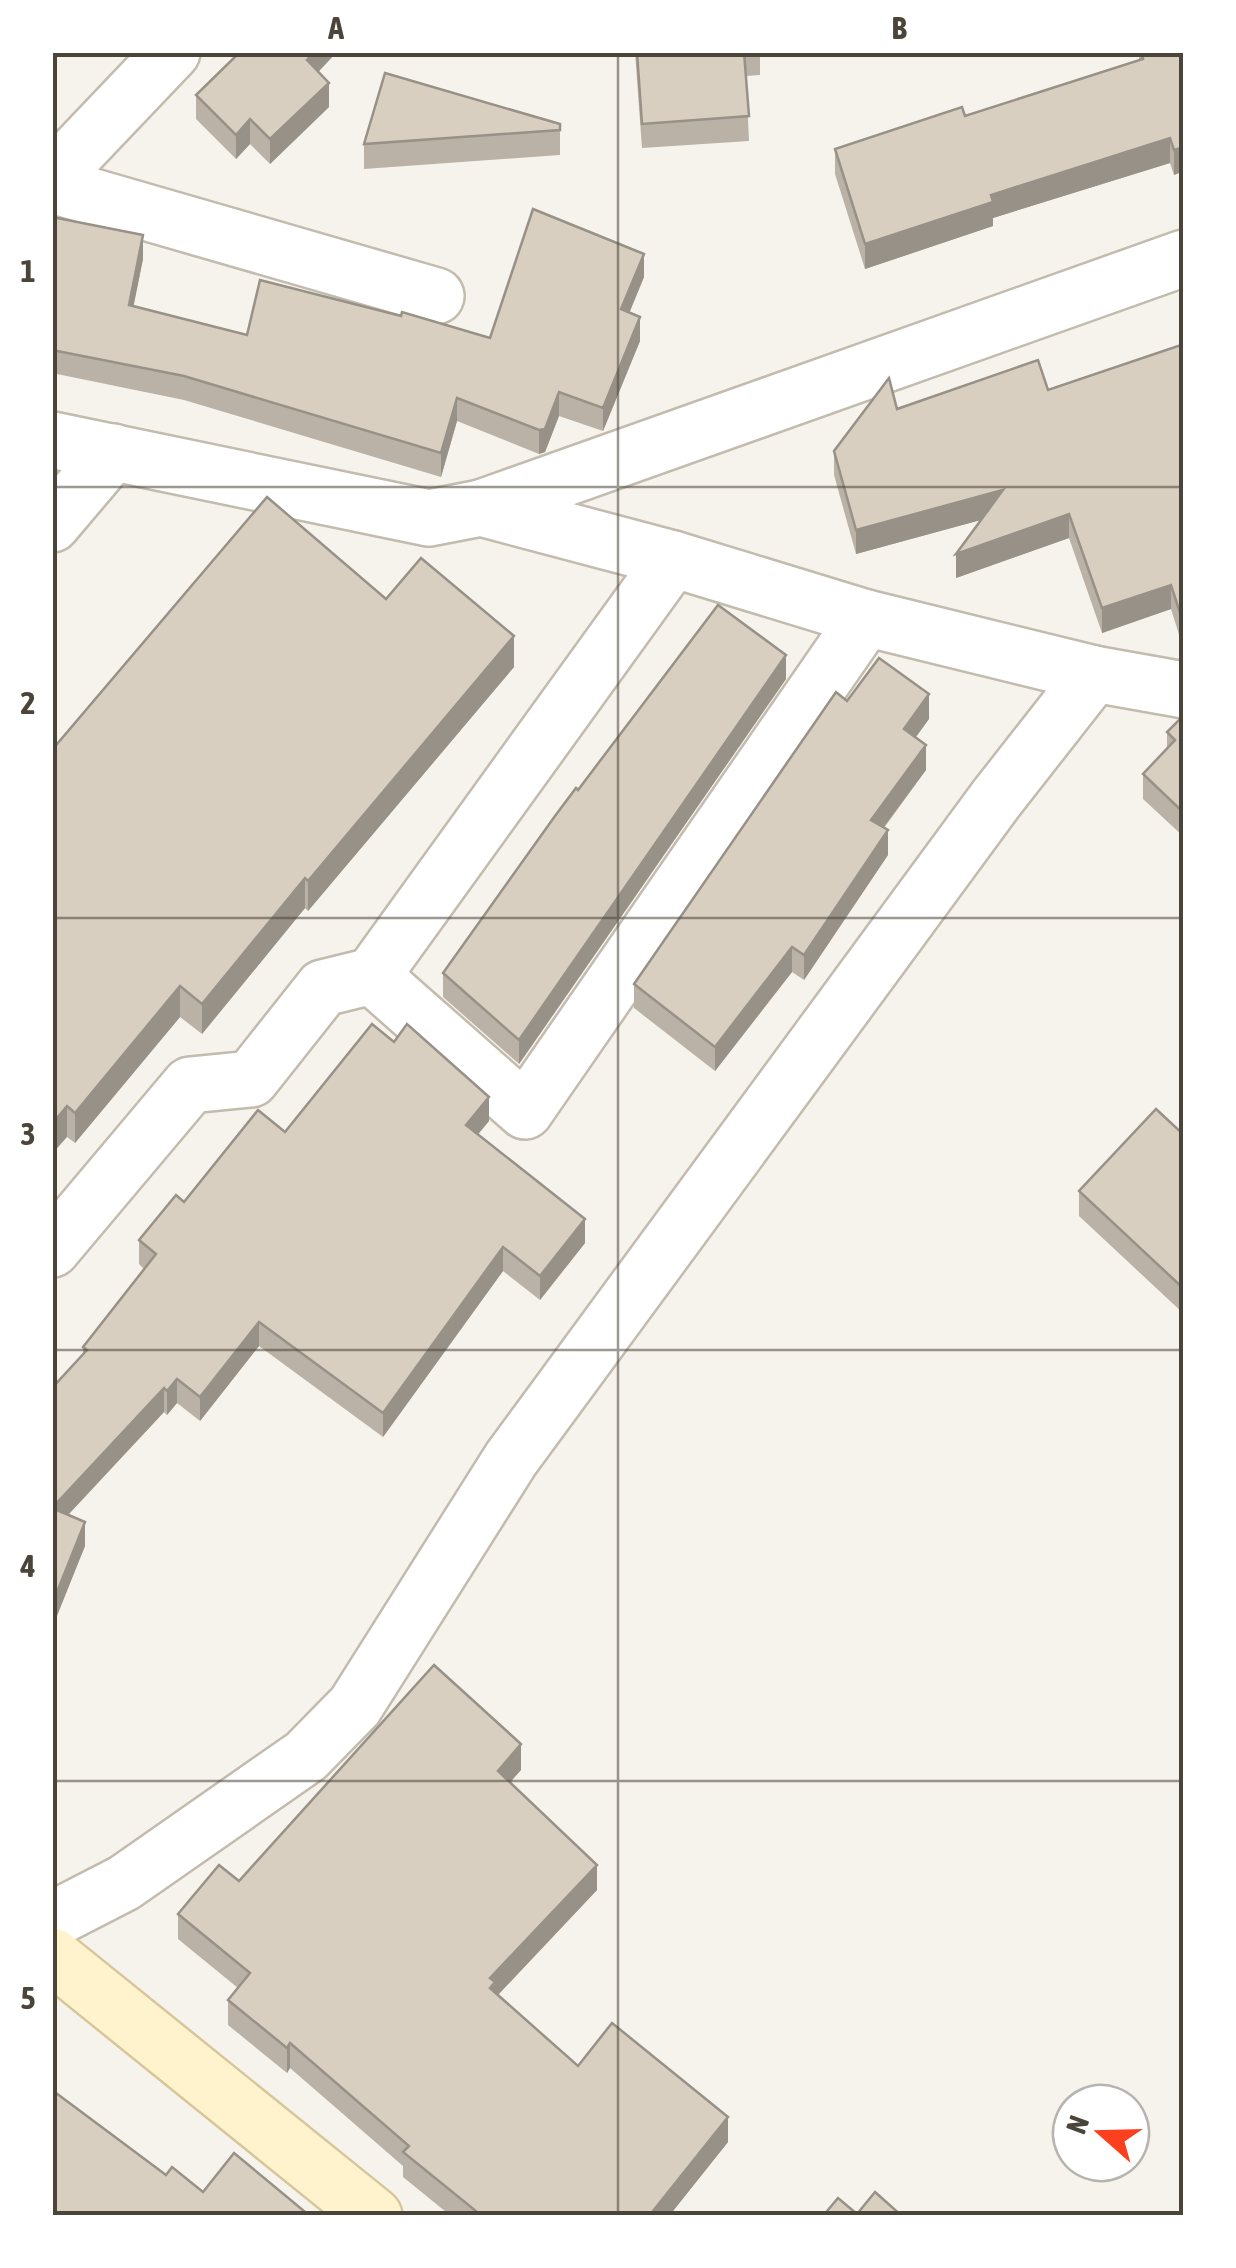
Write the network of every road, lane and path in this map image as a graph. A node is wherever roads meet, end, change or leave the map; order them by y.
1 (172, 52) edge
2 (52, 182) edge
3 (1184, 258) edge
4 (436, 296) dead end
5 (52, 440) edge
6 (112, 452) junction
7 (480, 508) junction
8 (52, 524) edge
9 (673, 560) junction
10 (866, 618) junction
11 (1094, 674) junction
12 (1184, 690) edge
13 (372, 976) junction
14 (52, 1249) edge
15 (52, 1920) edge
16 (52, 1956) edge
17 (374, 2216) edge

1 - 2 street
2 - 4 street
3 - 7 street
5 - 6 street
6 - 7 street
6 - 8 street
7 - 9 street
9 - 10 street
9 - 13 street
10 - 11 street
10 - 13 street
11 - 12 street
11 - 15 street
13 - 14 street
16 - 17 street

